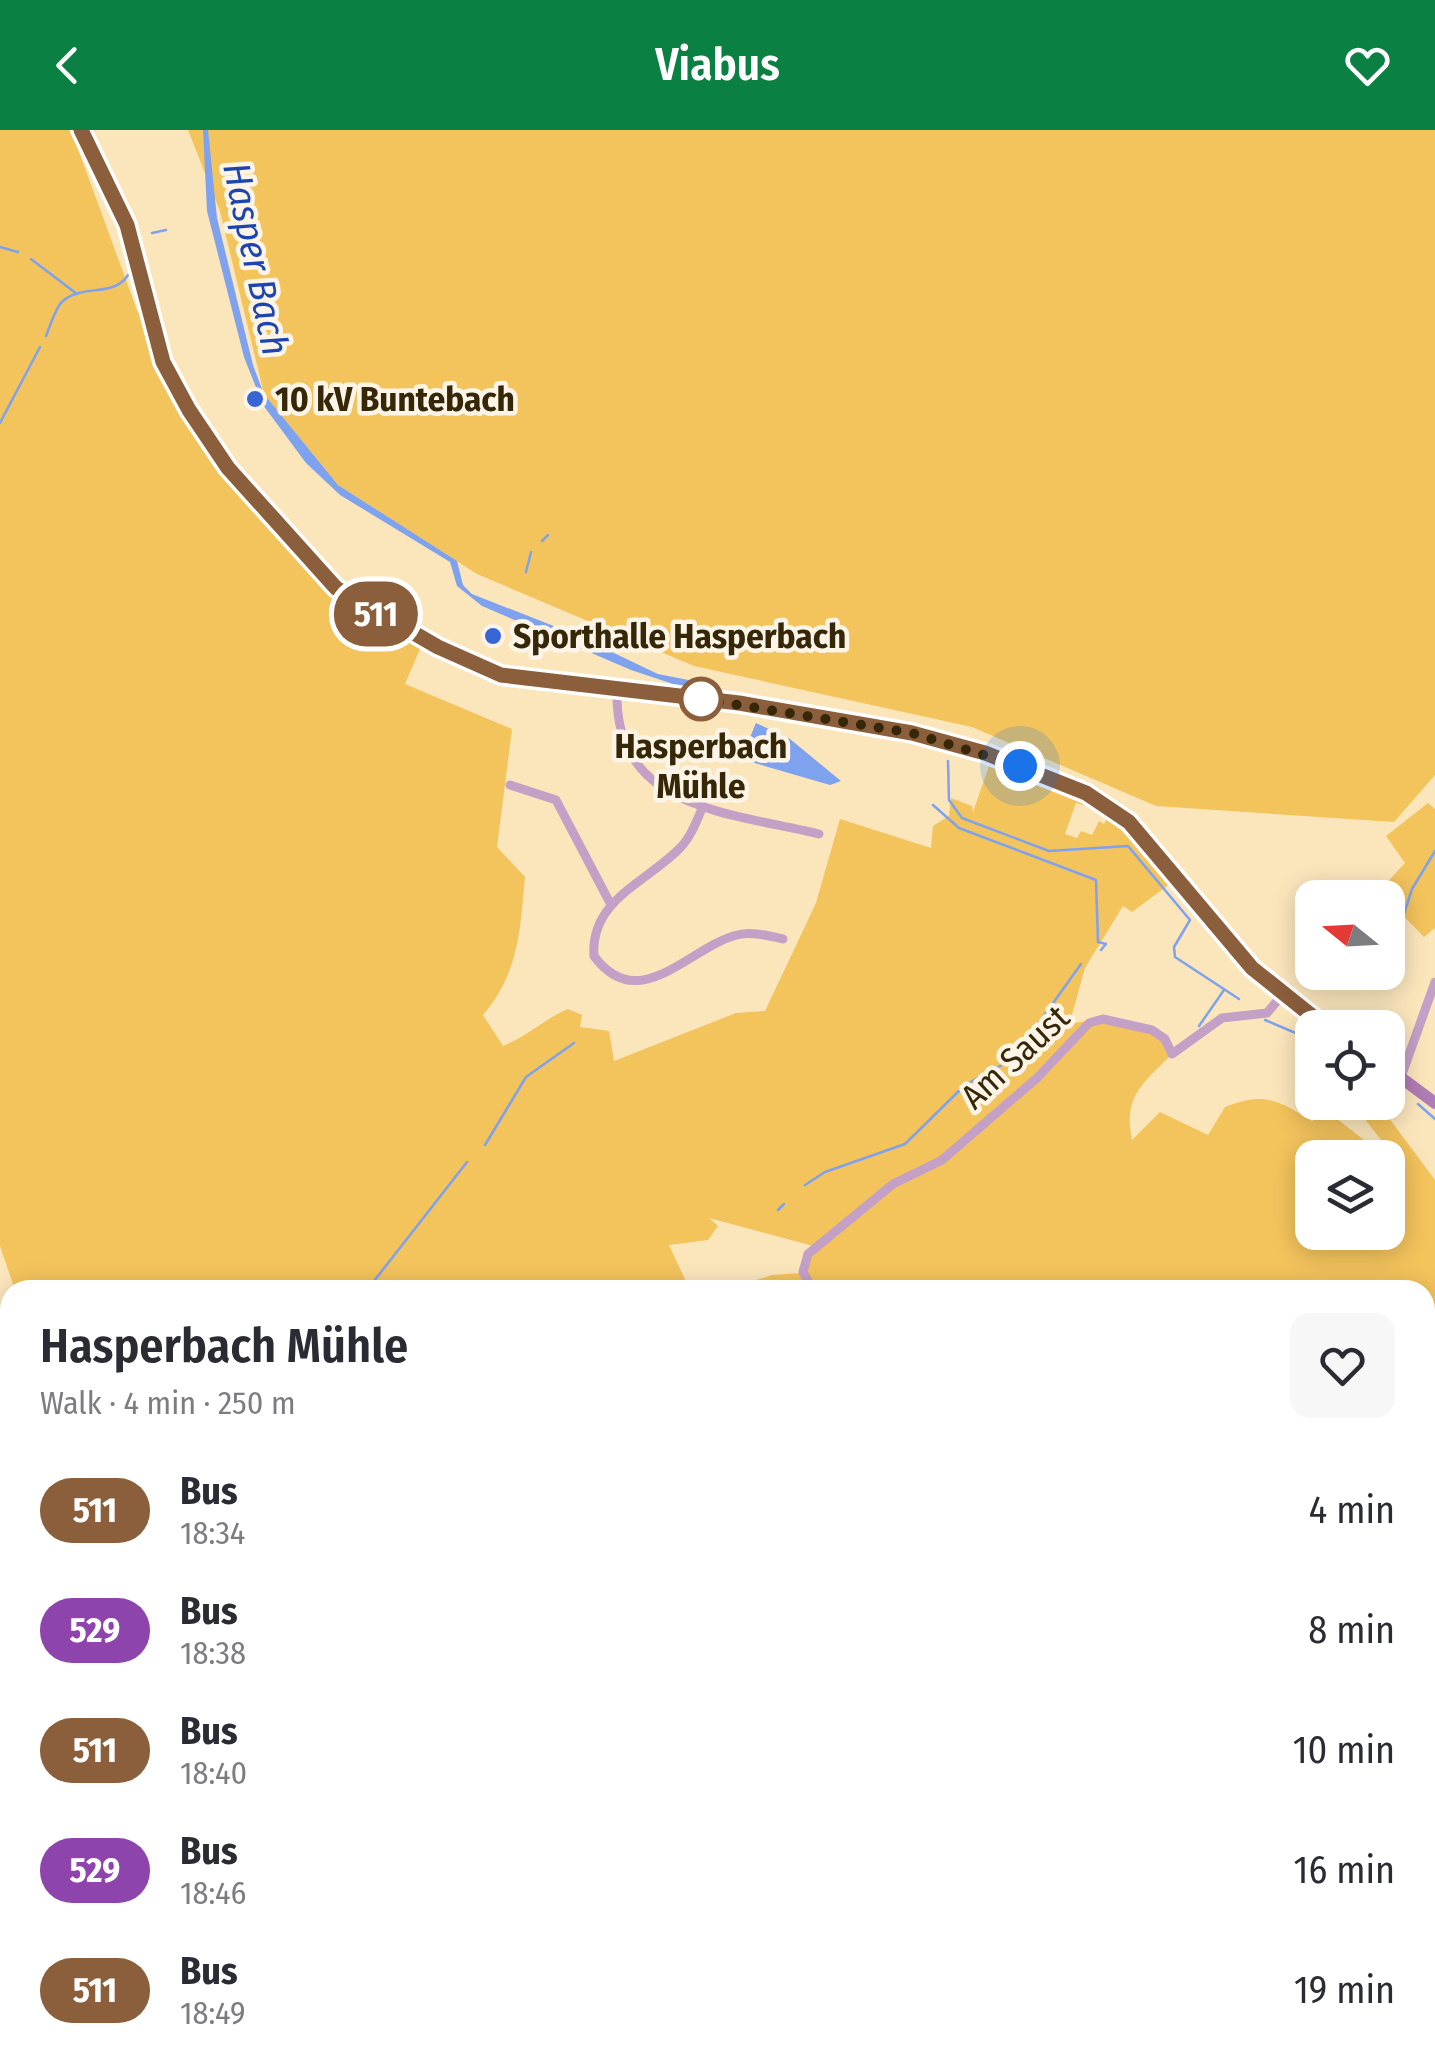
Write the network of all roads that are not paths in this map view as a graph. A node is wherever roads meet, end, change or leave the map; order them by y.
1 (82, 130) edge
2 (618, 691) junction
3 (510, 784) dead end
4 (703, 806) junction
5 (819, 834) dead end
6 (610, 904) junction
7 (784, 939) dead end
8 (1435, 982) edge
9 (1282, 995) junction
10 (1303, 1010) edge
11 (1405, 1063) edge
12 (1405, 1081) edge
13 (1435, 1103) edge
14 (807, 1280) edge

1 - 2 main road
2 - 4 street
2 - 9 main road
3 - 6 street
4 - 5 street
4 - 6 street
6 - 7 street
8 - 11 street
9 - 10 main road
9 - 14 street, Am Saust
12 - 13 main road

